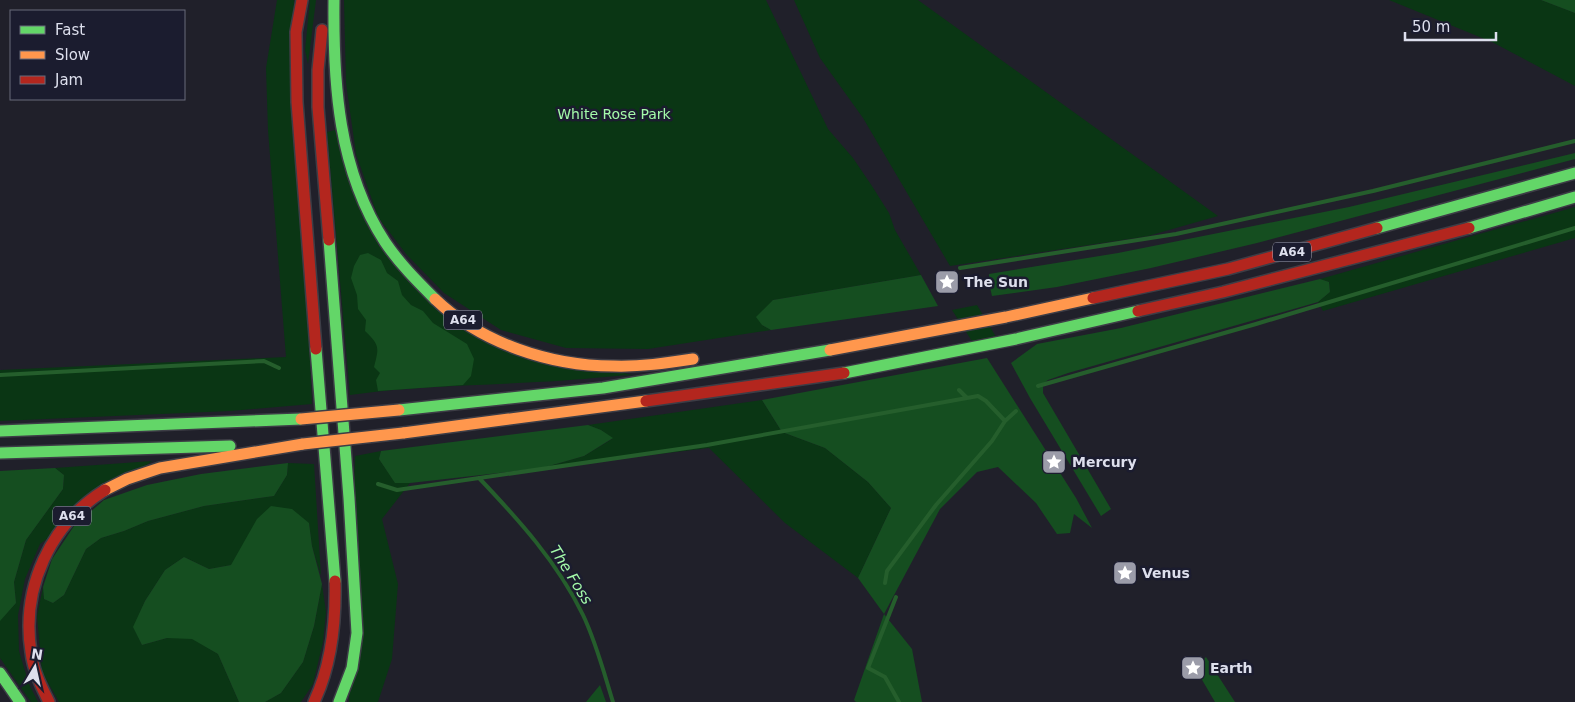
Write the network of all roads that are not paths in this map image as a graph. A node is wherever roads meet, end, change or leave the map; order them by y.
1 (302, 0) edge
2 (326, 0) edge
3 (334, 0) edge
4 (1575, 173) edge
5 (1575, 197) edge
6 (814, 354) junction
7 (728, 355) dead end
8 (700, 359) dead end
9 (0, 432) edge
10 (303, 444) junction
11 (0, 453) edge
12 (0, 673) edge
13 (20, 702) edge
14 (49, 702) edge
15 (314, 702) edge
16 (339, 702) edge

1 - 15 highway
2 - 16 highway
3 - 8 highway, A64
4 - 6 highway, A64
5 - 10 highway, A64, bridge
6 - 7 highway, A64
6 - 9 highway, A64, bridge
10 - 11 highway, A64
10 - 14 highway, A64
12 - 13 highway

